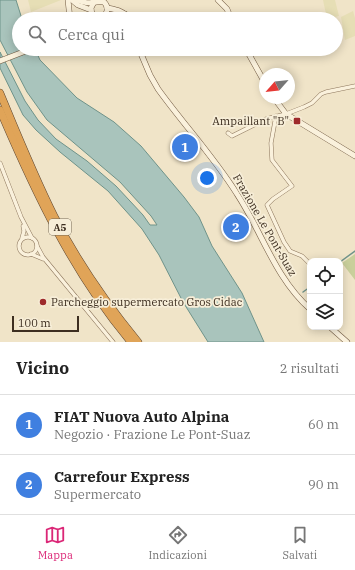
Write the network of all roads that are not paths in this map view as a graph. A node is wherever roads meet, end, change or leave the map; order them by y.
1 (68, 0) edge
2 (72, 0) edge
3 (78, 0) edge
4 (109, 0) edge
5 (218, 0) edge
6 (99, 1) edge
7 (107, 8) junction
8 (91, 11) joint
9 (69, 12) edge
10 (107, 12) edge
11 (122, 12) edge
12 (228, 12) edge
13 (13, 56) edge
14 (142, 56) edge
15 (250, 56) edge
16 (0, 61) edge
17 (259, 72) edge
18 (355, 86) edge
19 (1, 96) edge
20 (278, 104) edge
21 (0, 110) edge
22 (286, 114) junction
23 (276, 116) junction
24 (228, 133) dead end
25 (355, 156) edge
26 (0, 163) edge
27 (21, 217) junction
28 (22, 238) junction
29 (32, 238) junction
30 (37, 246) junction
31 (31, 254) junction
32 (307, 261) edge
33 (48, 264) junction
34 (307, 306) edge
35 (333, 330) edge
36 (112, 342) edge
37 (131, 342) edge
38 (138, 342) edge
39 (347, 342) edge

1 - 9 main road
2 - 8 main road
3 - 6 main road
4 - 7 main road
5 - 12 main road
6 - 7 main road
6 - 8 main road
7 - 10 main road
7 - 11 main road
13 - 16 main road
14 - 34 main road, Frazione Le Pont-Suaz
15 - 17 main road
18 - 22 street
19 - 38 highway, A5
20 - 22 main road
21 - 37 highway, A5
22 - 23 street
22 - 25 main road
23 - 24 street
23 - 32 street
26 - 27 street
27 - 28 street
27 - 29 street
28 - 29 street
28 - 31 street
29 - 30 street
30 - 31 street
30 - 33 street
31 - 33 street
33 - 36 street
35 - 39 main road

